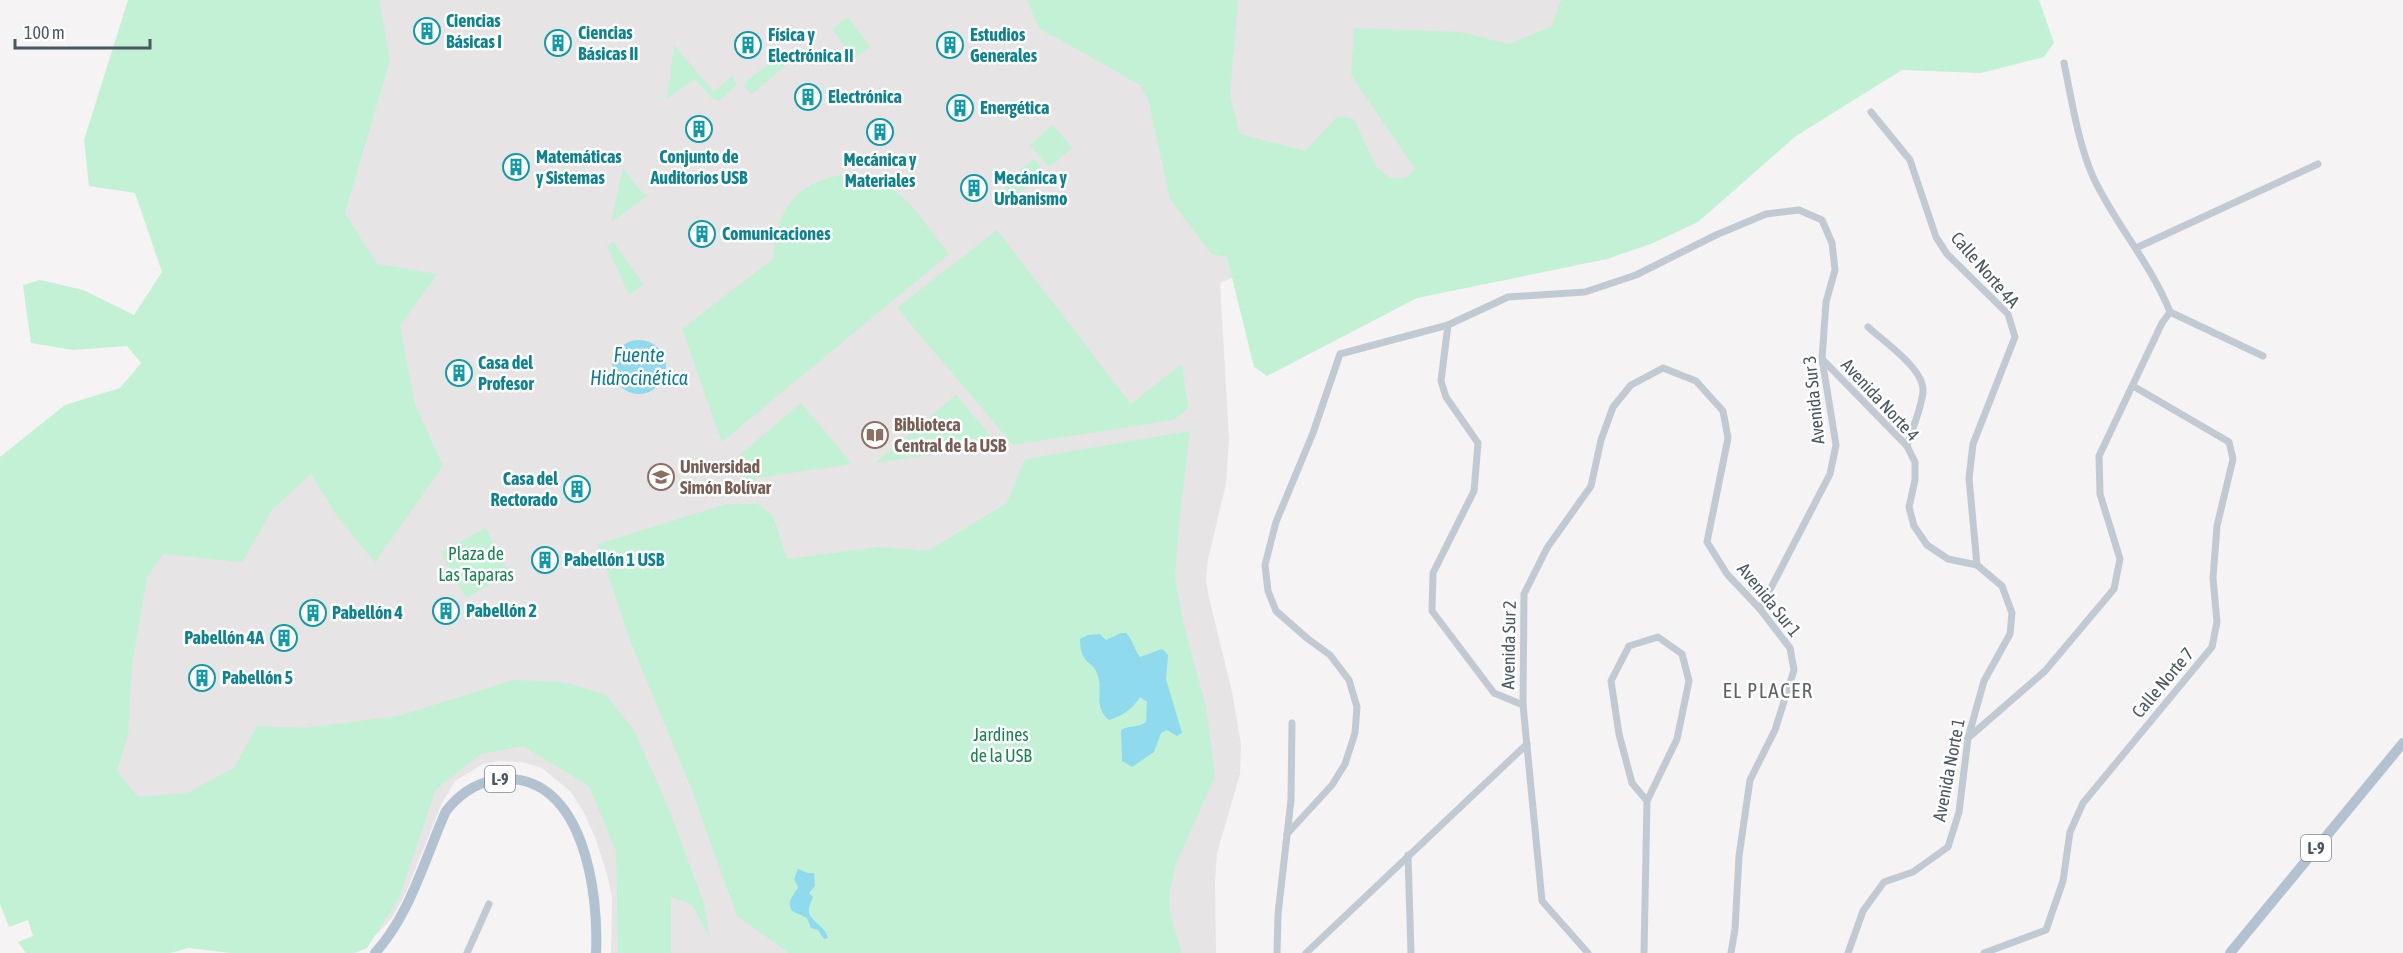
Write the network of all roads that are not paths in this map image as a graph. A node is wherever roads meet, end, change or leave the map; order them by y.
1 (2064, 63) dead end
2 (1871, 112) dead end
3 (2318, 164) dead end
4 (2136, 248) junction
5 (2170, 312) junction
6 (1449, 325) junction
7 (1868, 327) dead end
8 (2263, 356) dead end
9 (1822, 359) junction
10 (1663, 368) joint
11 (2133, 386) junction
12 (1907, 446) junction
13 (1977, 565) junction
14 (1760, 609) junction
15 (1523, 705) junction
16 (1292, 723) dead end
17 (1968, 738) junction
18 (2403, 743) edge
19 (1527, 744) junction
20 (1647, 801) junction
21 (1287, 834) junction
22 (1408, 855) junction
23 (489, 904) dead end
24 (375, 953) edge
25 (468, 953) edge
26 (596, 953) edge
27 (1277, 953) edge
28 (1306, 953) edge
29 (1411, 953) edge
30 (1588, 953) edge
31 (1644, 953) edge
32 (1731, 953) edge
33 (1848, 953) edge
34 (1984, 953) edge
35 (2230, 953) edge

1 - 4 street
2 - 13 street, Calle Norte 4A
3 - 4 street
4 - 5 street
5 - 8 street
5 - 11 street
6 - 9 street, Avenida Sur 3
6 - 15 street
6 - 21 street
7 - 12 street
9 - 12 street, Avenida Norte 4
9 - 14 street, Avenida Sur 3
10 - 14 street, Avenida Sur 1
10 - 15 street, Avenida Sur 2
11 - 17 street
11 - 34 street, Calle Norte 7
12 - 13 street, Avenida Norte 4
13 - 17 street, Avenida Norte 1
14 - 32 street, Avenida Sur 1
15 - 19 street, Avenida Sur 2
16 - 21 street
17 - 33 street, Avenida Norte 1
18 - 35 main road, L-9
19 - 22 street
19 - 30 street, Avenida Sur 2
20 - 20 street
20 - 31 street
21 - 27 street
22 - 28 street
22 - 29 street
23 - 25 street
24 - 26 main road, L-9

